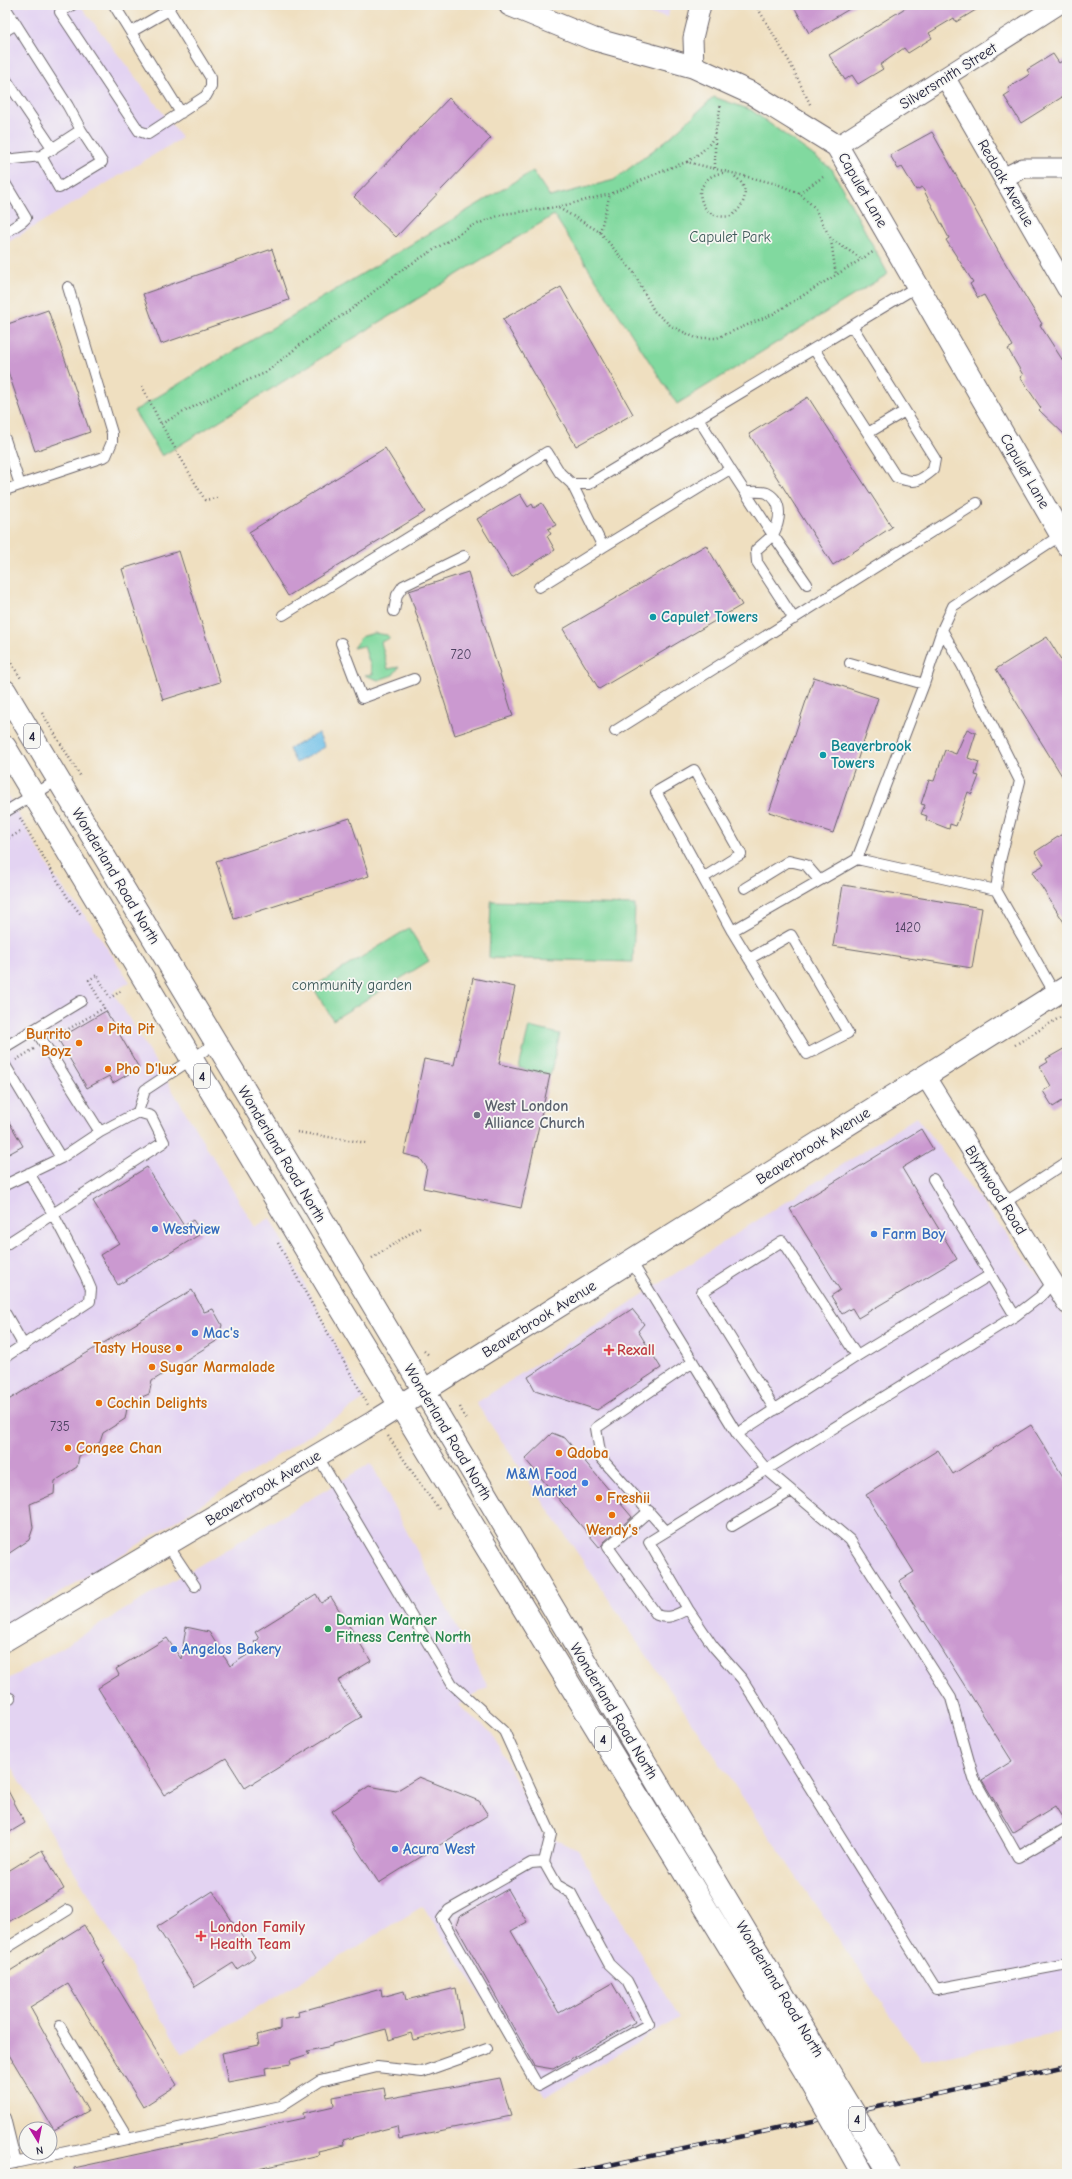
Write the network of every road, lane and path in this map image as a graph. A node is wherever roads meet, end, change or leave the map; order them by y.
1 (72, 5) edge
2 (114, 5) edge
3 (510, 5) edge
4 (701, 5) edge
5 (756, 5) edge
6 (1058, 5) edge
7 (5, 7) edge
8 (170, 7) edge
9 (16, 24) junction
10 (5, 31) edge
11 (131, 32) junction
12 (694, 67) junction
13 (945, 77) junction
14 (5, 78) edge
15 (721, 104) dead end
16 (812, 109) dead end
17 (181, 113) junction
18 (81, 130) junction
19 (714, 138) junction
20 (837, 146) junction
21 (53, 149) junction
22 (40, 156) junction
23 (5, 160) edge
24 (687, 162) junction
25 (715, 168) junction
26 (1067, 168) edge
27 (727, 173) junction
28 (732, 175) junction
29 (823, 177) dead end
30 (1003, 178) junction
31 (5, 182) edge
32 (799, 193) junction
33 (610, 194) junction
34 (557, 207) junction
35 (600, 232) junction
36 (5, 233) edge
37 (831, 239) junction
38 (873, 252) dead end
39 (862, 259) junction
40 (836, 275) junction
41 (918, 286) junction
42 (68, 287) dead end
43 (1067, 289) edge
44 (852, 326) junction
45 (814, 349) junction
46 (142, 386) dead end
47 (905, 410) junction
48 (698, 418) junction
49 (161, 424) junction
50 (868, 433) junction
51 (5, 439) edge
52 (730, 469) junction
53 (572, 484) junction
54 (20, 485) junction
55 (5, 490) edge
56 (745, 492) junction
57 (217, 498) dead end
58 (977, 504) dead end
59 (773, 535) junction
60 (1064, 540) edge
61 (603, 547) junction
62 (464, 556) dead end
63 (807, 584) dead end
64 (539, 587) dead end
65 (394, 611) dead end
66 (283, 615) dead end
67 (794, 619) junction
68 (942, 630) junction
69 (341, 643) dead end
70 (850, 664) dead end
71 (414, 679) dead end
72 (924, 684) junction
73 (5, 691) edge
74 (616, 731) dead end
75 (5, 747) edge
76 (58, 780) junction
77 (34, 795) junction
78 (5, 812) edge
79 (22, 831) dead end
80 (5, 840) edge
81 (857, 859) junction
82 (703, 878) junction
83 (819, 880) junction
84 (744, 888) dead end
85 (996, 890) junction
86 (732, 931) junction
87 (749, 959) junction
88 (1061, 990) edge
89 (121, 991) dead end
90 (81, 1001) dead end
91 (104, 1008) dead end
92 (35, 1028) junction
93 (216, 1043) junction
94 (5, 1047) edge
95 (192, 1058) junction
96 (5, 1065) edge
97 (925, 1076) junction
98 (138, 1112) junction
99 (100, 1132) junction
100 (297, 1132) dead end
101 (368, 1144) dead end
102 (61, 1158) junction
103 (1067, 1162) edge
104 (30, 1173) junction
105 (933, 1178) dead end
106 (5, 1185) edge
107 (1004, 1203) junction
108 (53, 1214) junction
109 (420, 1227) dead end
110 (5, 1245) edge
111 (372, 1258) dead end
112 (631, 1261) junction
113 (990, 1275) junction
114 (1053, 1282) junction
115 (1067, 1304) edge
116 (5, 1314) edge
117 (1015, 1316) junction
118 (24, 1346) junction
119 (857, 1356) junction
120 (5, 1357) edge
121 (693, 1362) junction
122 (423, 1391) junction
123 (400, 1404) junction
124 (775, 1410) junction
125 (737, 1434) junction
126 (317, 1455) junction
127 (767, 1470) junction
128 (791, 1491) junction
129 (649, 1512) junction
130 (732, 1526) dead end
131 (666, 1531) junction
132 (168, 1544) junction
133 (196, 1586) dead end
134 (688, 1609) junction
135 (5, 1640) edge
136 (1067, 1828) edge
137 (544, 1862) junction
138 (68, 1910) dead end
139 (5, 1949) edge
140 (1067, 1964) edge
141 (60, 2026) dead end
142 (487, 2049) dead end
143 (815, 2069) junction
144 (5, 2118) edge
145 (128, 2139) junction
146 (16, 2163) junction
147 (5, 2165) edge
148 (863, 2174) edge
149 (890, 2174) edge

1 - 17 lane
2 - 11 lane
3 - 12 main road, Capulet Lane
4 - 12 street
5 - 16 path
6 - 13 street, Silversmith Street
7 - 9 lane
8 - 11 lane
8 - 17 lane
9 - 10 lane
9 - 18 lane
11 - 17 lane
12 - 20 main road, Capulet Lane
13 - 20 street, Silversmith Street
13 - 30 street, Redoak Avenue
14 - 21 lane
15 - 19 path
18 - 21 lane
18 - 22 lane
19 - 24 path
19 - 25 path
20 - 41 main road, Capulet Lane
21 - 22 lane
22 - 23 lane
24 - 25 path
24 - 33 path
25 - 27 path
26 - 30 street
27 - 28 path
27 - 28 path
28 - 32 path
29 - 32 path
30 - 43 street, Redoak Avenue
31 - 36 lane
32 - 37 path
33 - 34 path
33 - 35 path
34 - 35 path
34 - 49 path
35 - 40 path
37 - 39 path
37 - 40 path
38 - 39 path
39 - 40 path
41 - 44 lane
41 - 60 main road, Capulet Lane
42 - 54 lane
44 - 45 lane
44 - 47 lane
45 - 48 lane
45 - 50 lane
46 - 49 path
47 - 50 lane
47 - 50 lane
48 - 52 lane
48 - 53 lane
49 - 57 path
51 - 54 lane
52 - 56 lane
52 - 61 lane
53 - 61 lane
53 - 66 lane
54 - 55 lane
56 - 59 lane
56 - 59 lane
58 - 67 lane
59 - 63 lane
59 - 67 lane
60 - 68 lane
61 - 64 lane
62 - 65 lane
67 - 74 lane
68 - 72 lane
68 - 85 lane
69 - 71 lane
70 - 72 lane
72 - 81 lane
73 - 76 main road, Wonderland Road North / 4
75 - 77 main road, Wonderland Road North / 4
76 - 77 lane
76 - 93 main road, Wonderland Road North / 4
77 - 78 lane
77 - 95 main road, Wonderland Road North / 4
79 - 80 path
81 - 83 lane
81 - 85 lane
82 - 82 lane
82 - 86 lane
83 - 84 lane
83 - 86 lane
85 - 88 lane
86 - 87 lane
87 - 87 lane
88 - 97 main road, Beaverbrook Avenue
89 - 91 path
90 - 92 lane
92 - 94 lane
92 - 99 lane
93 - 95 lane
93 - 122 main road, Wonderland Road North / 4
95 - 98 lane
95 - 123 main road, Wonderland Road North / 4
96 - 102 lane
97 - 107 street, Blythwood Road
97 - 112 main road, Beaverbrook Avenue
98 - 99 lane
98 - 108 lane
99 - 102 lane
100 - 101 path
102 - 104 lane
103 - 107 lane
104 - 106 lane
104 - 108 lane
105 - 113 lane
107 - 114 street, Blythwood Road
108 - 110 lane
108 - 118 lane
109 - 111 path
112 - 121 lane
112 - 122 main road, Beaverbrook Avenue
113 - 117 lane
113 - 119 lane
114 - 115 street, Blythwood Road
114 - 117 lane
116 - 118 lane
117 - 127 lane
118 - 120 lane
119 - 124 lane
119 - 124 lane
121 - 125 lane
121 - 129 lane
122 - 123 main road, Beaverbrook Avenue
122 - 143 main road, Wonderland Road North / 4
123 - 126 main road, Beaverbrook Avenue
123 - 143 main road, Wonderland Road North / 4
124 - 125 lane
125 - 127 lane
126 - 132 main road, Beaverbrook Avenue
126 - 137 lane
127 - 128 lane
127 - 131 lane
128 - 130 lane
128 - 136 lane
129 - 131 lane
129 - 134 lane
131 - 134 lane
132 - 133 lane
132 - 135 main road, Beaverbrook Avenue
134 - 140 lane
137 - 137 lane
138 - 139 lane
141 - 145 lane
142 - 145 lane
143 - 148 main road, Wonderland Road North / 4, bridge
143 - 149 main road, Wonderland Road North / 4, bridge
144 - 146 lane
145 - 146 lane
146 - 147 lane

